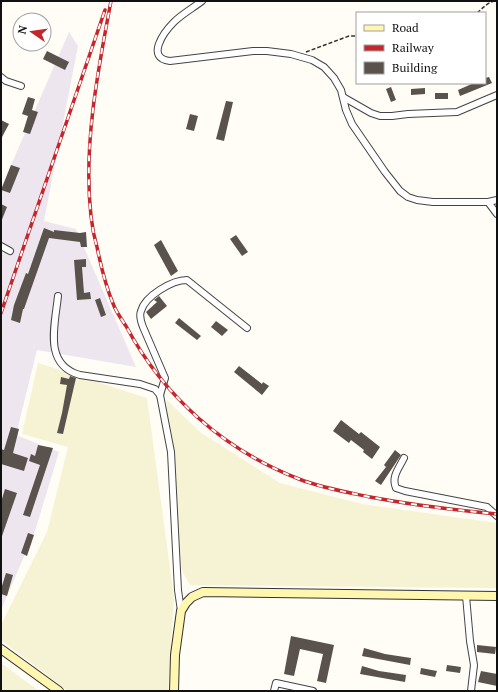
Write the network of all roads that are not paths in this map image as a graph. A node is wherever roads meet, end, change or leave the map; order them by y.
1 (202, 1) edge
2 (1, 77) edge
3 (21, 86) dead end
4 (497, 95) edge
5 (343, 97) junction
6 (497, 200) edge
7 (488, 202) junction
8 (497, 214) edge
9 (1, 246) edge
10 (10, 251) dead end
11 (58, 296) dead end
12 (247, 328) dead end
13 (160, 395) junction
14 (404, 458) dead end
15 (497, 516) edge
16 (466, 596) junction
17 (497, 596) edge
18 (181, 611) junction
19 (1, 649) edge
20 (58, 691) edge
21 (174, 691) edge
22 (274, 691) edge
23 (313, 691) edge
24 (471, 691) edge

1 - 5 street
2 - 3 street
4 - 5 street
5 - 7 street
6 - 7 street
7 - 8 street
9 - 10 street
11 - 13 street
12 - 13 street
13 - 18 street
14 - 15 street
16 - 17 street
16 - 18 street
16 - 24 street
18 - 21 street
19 - 20 street
22 - 23 street

